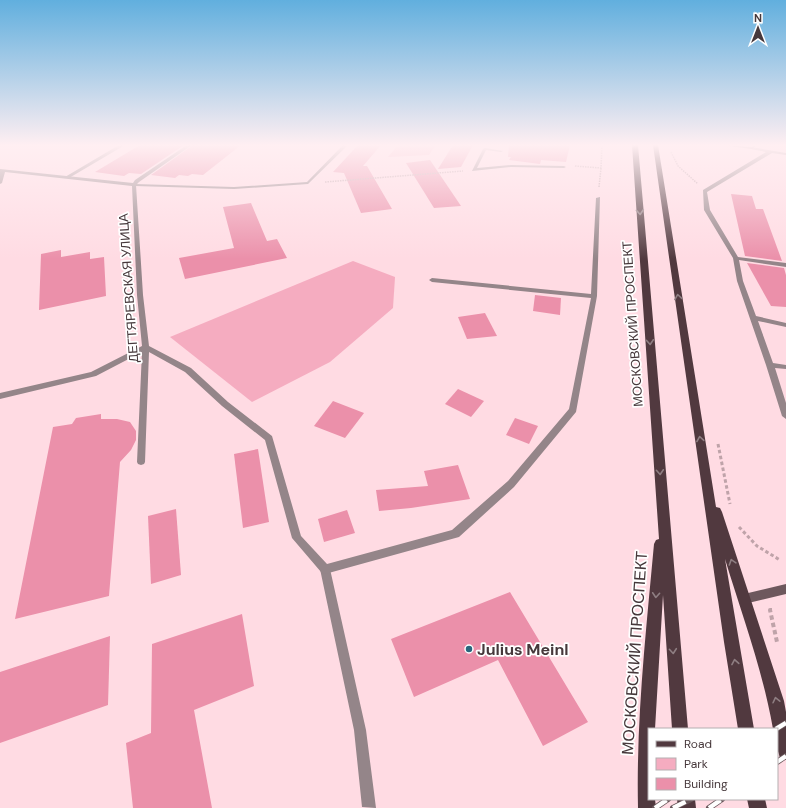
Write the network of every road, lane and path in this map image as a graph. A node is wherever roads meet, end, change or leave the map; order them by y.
1 (116, 183) edge
2 (308, 183) joint
3 (312, 183) edge
4 (600, 183) edge
5 (638, 183) edge
6 (661, 183) edge
7 (695, 183) edge
8 (720, 183) edge
9 (135, 185) junction
10 (705, 192) junction
11 (598, 198) joint
12 (736, 258) junction
13 (786, 265) edge
14 (432, 280) dead end
15 (594, 296) junction
16 (754, 318) junction
17 (786, 325) edge
18 (146, 348) junction
19 (770, 365) junction
20 (786, 367) edge
21 (0, 396) edge
22 (786, 416) edge
23 (141, 462) dead end
24 (706, 478) junction
25 (662, 500) junction
26 (325, 569) junction
27 (786, 589) edge
28 (744, 599) junction
29 (775, 609) dead end
30 (779, 648) dead end
31 (680, 728) edge
32 (746, 728) edge
33 (786, 752) edge
34 (369, 807) edge
35 (647, 808) edge

1 - 9 street
2 - 3 path
2 - 9 street
4 - 11 path
5 -> 25 main road, МОСКОВСКИЙ ПРОСПЕКТ
24 -> 6 main road
7 - 10 path
8 - 10 street
9 - 18 street, ДЕГТЯРЕВСКАЯ УЛИЦА
10 - 12 street
11 - 15 street
12 - 13 street
12 - 16 street
14 - 15 street
15 - 26 street
16 - 17 street
16 - 19 street
18 - 21 street
18 - 23 street, ДЕГТЯРЕВСКАЯ УЛИЦА
18 - 26 street
19 - 20 street
19 - 22 street
28 -> 24 main road
32 -> 24 main road
25 -> 31 main road, МОСКОВСКИЙ ПРОСПЕКТ
25 -> 35 main road, МОСКОВСКИЙ ПРОСПЕКТ
26 - 34 street
27 - 28 main road
33 -> 28 main road
29 - 30 path

